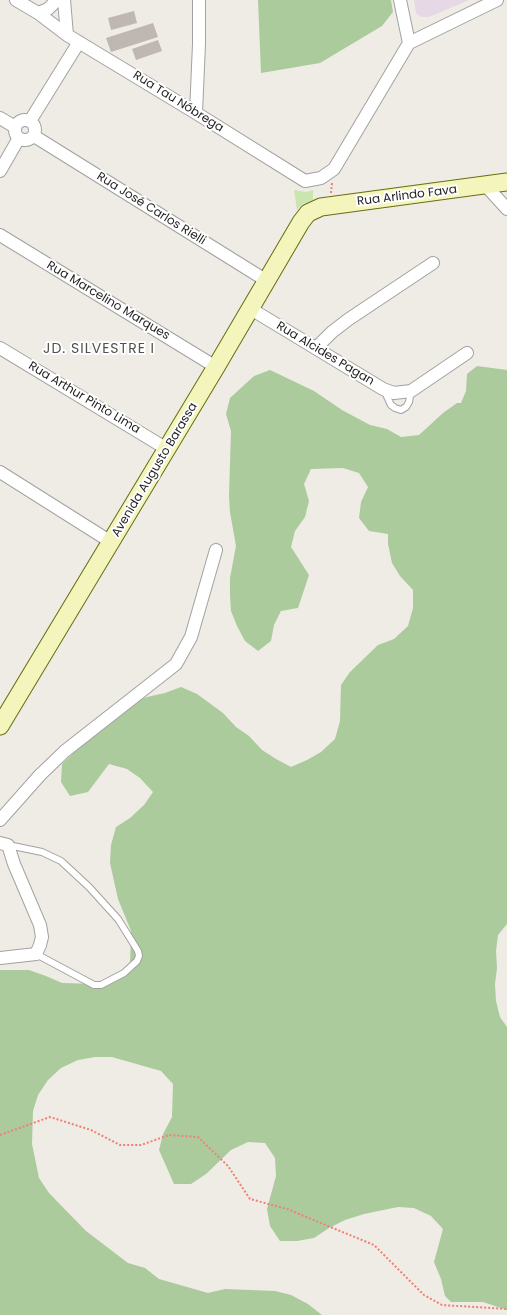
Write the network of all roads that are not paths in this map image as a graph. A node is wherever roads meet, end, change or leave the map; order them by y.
1 (16, 0) edge
2 (57, 0) edge
3 (64, 0) edge
4 (199, 0) edge
5 (400, 0) edge
6 (497, 0) edge
7 (38, 13) junction
8 (67, 35) junction
9 (79, 42) junction
10 (409, 43) junction
11 (196, 113) junction
12 (0, 118) edge
13 (30, 121) junction
14 (17, 133) junction
15 (34, 136) junction
16 (0, 171) edge
17 (507, 182) edge
18 (486, 186) junction
19 (507, 209) edge
20 (308, 213) joint
21 (0, 235) edge
22 (433, 263) dead end
23 (267, 281) junction
24 (251, 309) junction
25 (0, 348) edge
26 (316, 348) junction
27 (467, 352) dead end
28 (216, 367) junction
29 (383, 389) junction
30 (406, 392) junction
31 (168, 449) junction
32 (0, 472) edge
33 (112, 542) junction
34 (216, 550) dead end
35 (0, 726) edge
36 (0, 820) edge
37 (4, 844) edge
38 (36, 954) junction
39 (0, 958) edge

1 - 7 street, Rua Tau Nóbrega
2 - 7 street
3 - 8 street
4 - 11 street
5 - 10 street
6 - 10 street
7 - 8 street, Rua Tau Nóbrega
8 - 9 street, Rua Tau Nóbrega
9 - 11 street, Rua Tau Nóbrega
9 - 13 street
10 - 11 street, Rua Tau Nóbrega
12 - 14 street
13 - 14 street
13 - 15 street
14 - 15 street
14 - 16 street
15 - 23 street, Rua José Carlos Rielli
17 - 18 street, Rua Arlindo Fava
18 - 19 street
18 - 20 street, Rua Arlindo Fava
20 - 23 street, Avenida Augusto Barassa
21 - 28 street, Rua Marcelino Marques
22 - 26 street
23 - 24 street, Avenida Augusto Barassa
24 - 26 street, Rua Alcides Pagan
24 - 28 street, Avenida Augusto Barassa
25 - 31 street, Rua Arthur Pinto Lima
26 - 29 street, Rua Alcides Pagan
27 - 30 street
28 - 31 street, Avenida Augusto Barassa
29 - 30 street, Rua Alcides Pagan
29 - 30 lane
31 - 33 street, Avenida Augusto Barassa
32 - 33 street
33 - 35 street, Avenida Augusto Barassa
34 - 36 street
37 - 38 street
37 - 38 lane
38 - 39 street

